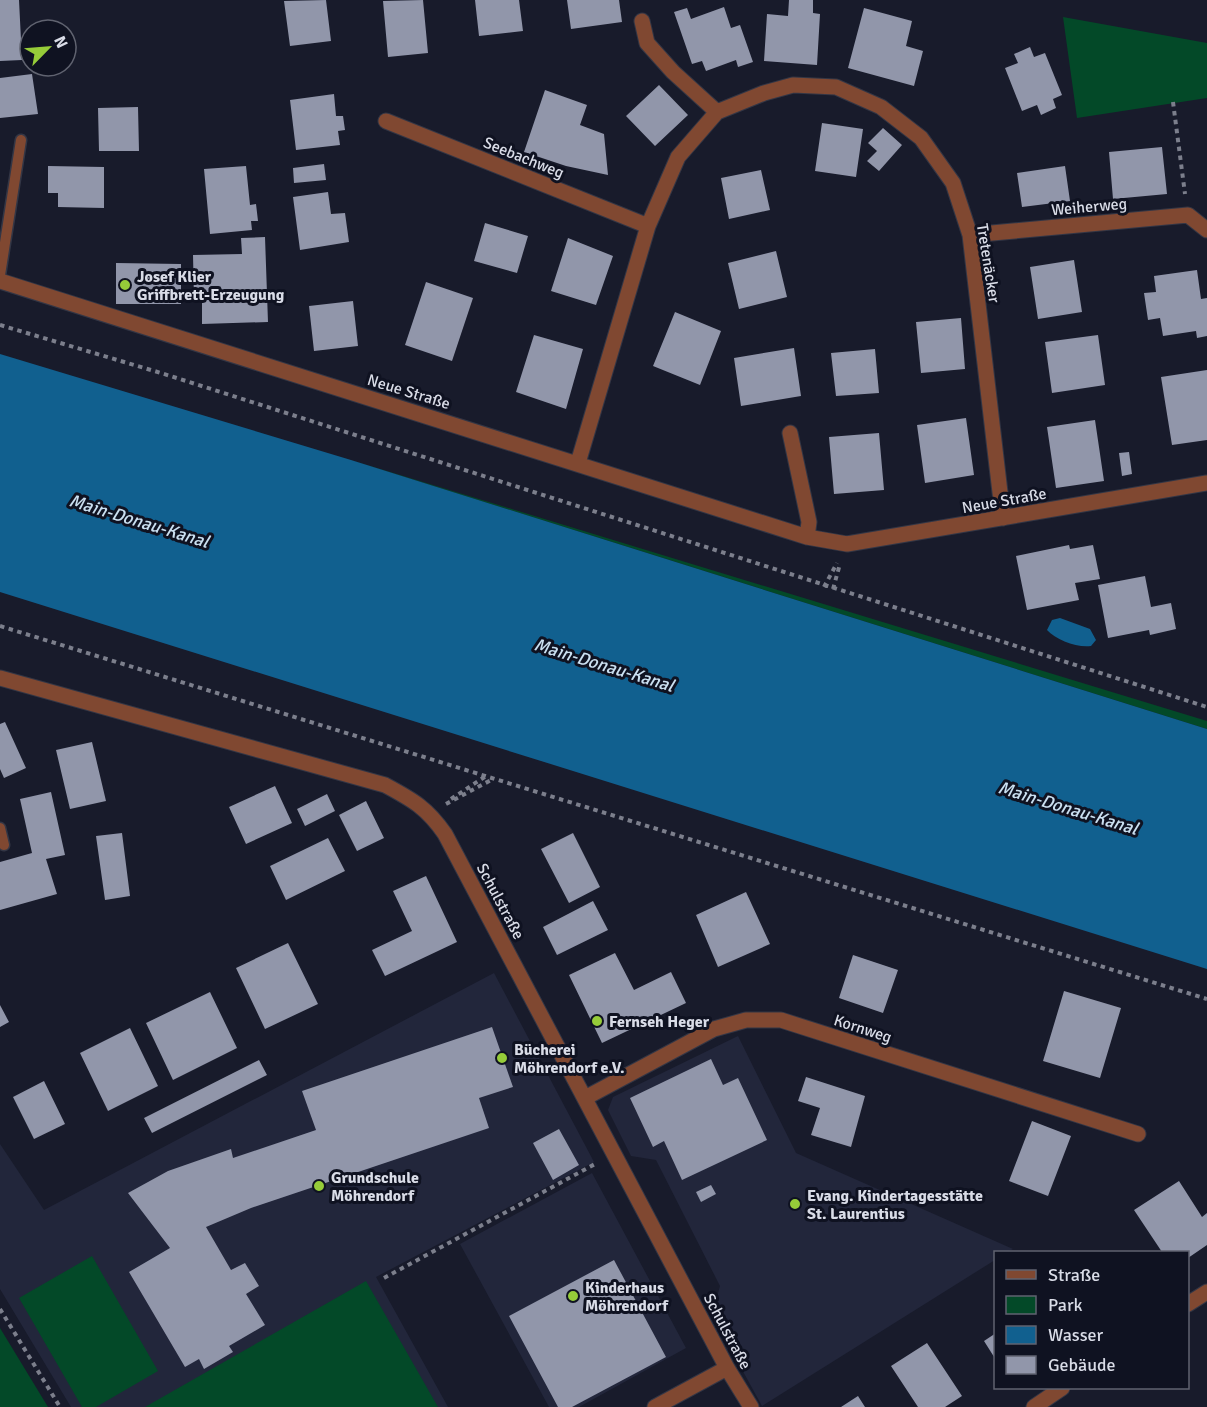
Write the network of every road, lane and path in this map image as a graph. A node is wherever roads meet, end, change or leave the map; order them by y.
1 (642, 21) dead end
2 (1173, 102) dead end
3 (717, 112) junction
4 (386, 121) dead end
5 (21, 140) dead end
6 (1188, 215) junction
7 (648, 226) junction
8 (1207, 230) edge
9 (970, 235) junction
10 (0, 275) edge
11 (0, 281) edge
12 (0, 326) edge
13 (790, 432) dead end
14 (578, 463) junction
15 (1207, 483) edge
16 (1003, 519) junction
17 (807, 537) junction
18 (0, 626) edge
19 (0, 678) edge
20 (1207, 707) edge
21 (486, 776) junction
22 (494, 778) junction
23 (430, 813) junction
24 (0, 828) edge
25 (4, 844) dead end
26 (1207, 999) edge
27 (585, 1098) junction
28 (1138, 1134) dead end
29 (614, 1154) junction
30 (384, 1278) dead end
31 (1207, 1292) edge
32 (1189, 1303) edge
33 (0, 1310) edge
34 (727, 1368) junction
35 (1061, 1389) edge
36 (60, 1407) edge
37 (655, 1407) edge
38 (751, 1407) edge
39 (1034, 1407) edge

1 - 3 street
2 - 6 path
3 - 7 street, Tretenäcker
3 - 9 street, Tretenäcker
4 - 7 street, Seebachweg
5 - 10 lane
6 - 8 street
6 - 9 street, Weiherweg
7 - 14 street, Tretenäcker
9 - 16 street, Tretenäcker
11 - 14 street, Neue Straße
12 - 20 path
13 - 17 street
14 - 17 street, Neue Straße
15 - 16 street, Neue Straße
16 - 17 street, Neue Straße
18 - 21 path
19 - 23 street, Schulstraße
21 - 22 path
21 - 23 path
22 - 23 path
22 - 26 path
23 - 27 street, Schulstraße
24 - 25 lane
27 - 28 street, Kornweg
27 - 29 street, Schulstraße
29 - 30 path
29 - 34 street, Schulstraße
31 - 32 street
33 - 36 path
34 - 37 street
34 - 38 street, Schulstraße
35 - 39 street

